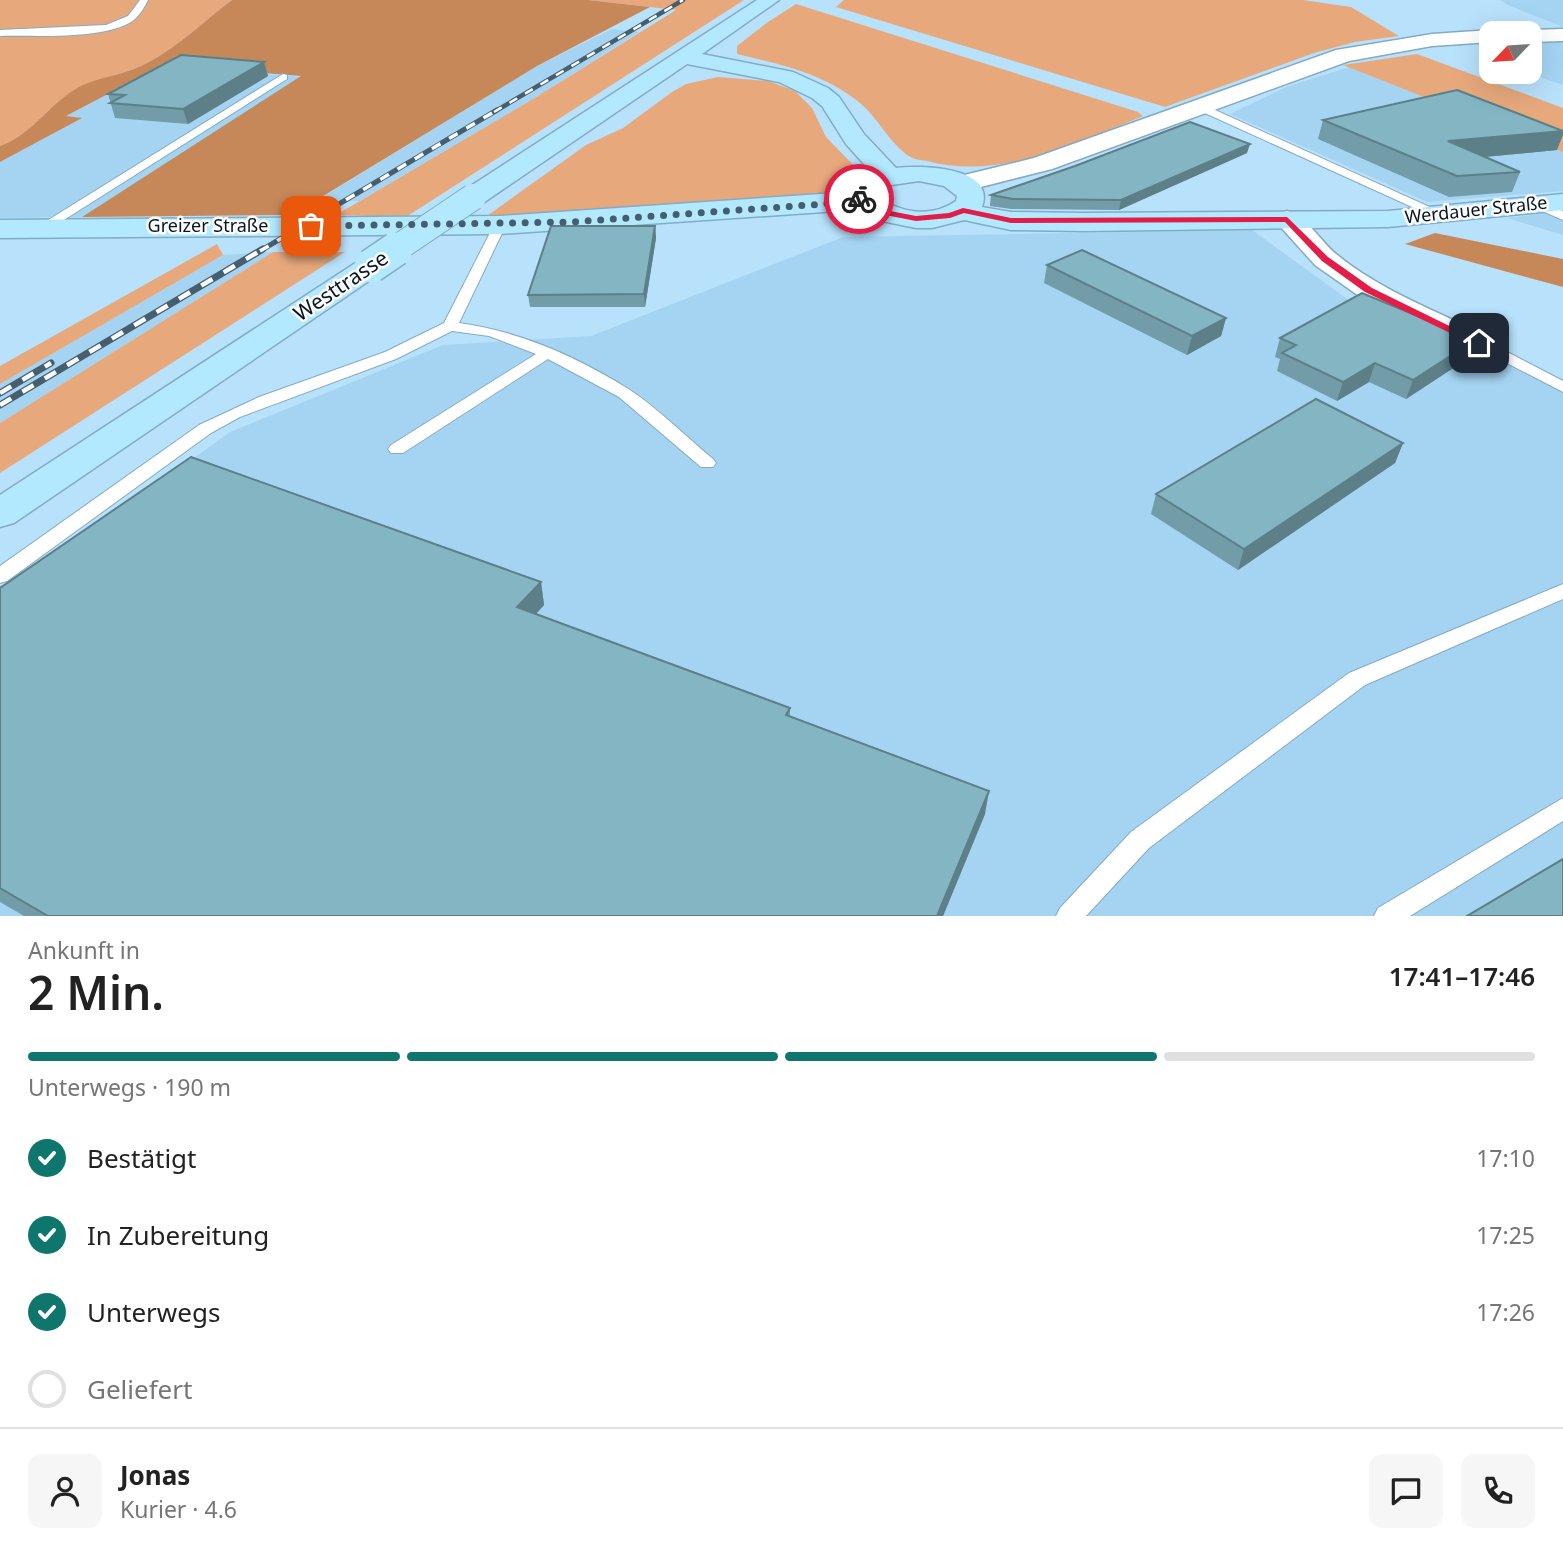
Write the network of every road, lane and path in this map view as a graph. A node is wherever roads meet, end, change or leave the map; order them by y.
1 (144, 0) edge
2 (769, 0) edge
3 (0, 33) edge
4 (1563, 35) edge
5 (1542, 36) edge
6 (1479, 37) edge
7 (682, 57) junction
8 (747, 69) junction
9 (283, 77) dead end
10 (639, 87) junction
11 (1200, 107) junction
12 (889, 176) junction
13 (962, 197) junction
14 (865, 198) junction
15 (1550, 203) edge
16 (1439, 214) junction
17 (1563, 216) edge
18 (1287, 219) junction
19 (500, 225) junction
20 (43, 227) junction
21 (0, 229) edge
22 (450, 326) junction
23 (1490, 336) joint
24 (548, 353) junction
25 (1563, 387) edge
26 (397, 449) dead end
27 (707, 463) dead end
28 (0, 514) edge
29 (0, 576) edge
30 (1563, 591) edge
31 (1563, 808) edge
32 (1069, 916) edge
33 (1387, 916) edge

1 - 3 lane
2 - 7 main road, Westtrasse
4 - 5 street
6 - 11 street
7 - 8 main road
7 - 10 main road, Westtrasse
8 - 10 main road
8 - 12 main road
9 - 20 lane
10 - 28 main road, Westtrasse, bridge
11 - 13 street
11 - 16 lane
12 - 13 main road
12 - 14 main road
13 - 14 main road
13 - 18 main road
14 - 19 main road, Greizer Straße
15 - 16 main road, Werdauer Straße
15 - 17 lane
16 - 18 main road, Werdauer Straße
18 - 23 street
19 - 20 main road, Greizer Straße
19 - 22 lane
20 - 21 main road, Greizer Straße
22 - 24 lane
22 - 29 lane
23 - 25 lane
24 - 26 lane
24 - 27 lane
30 - 32 lane
31 - 33 lane

